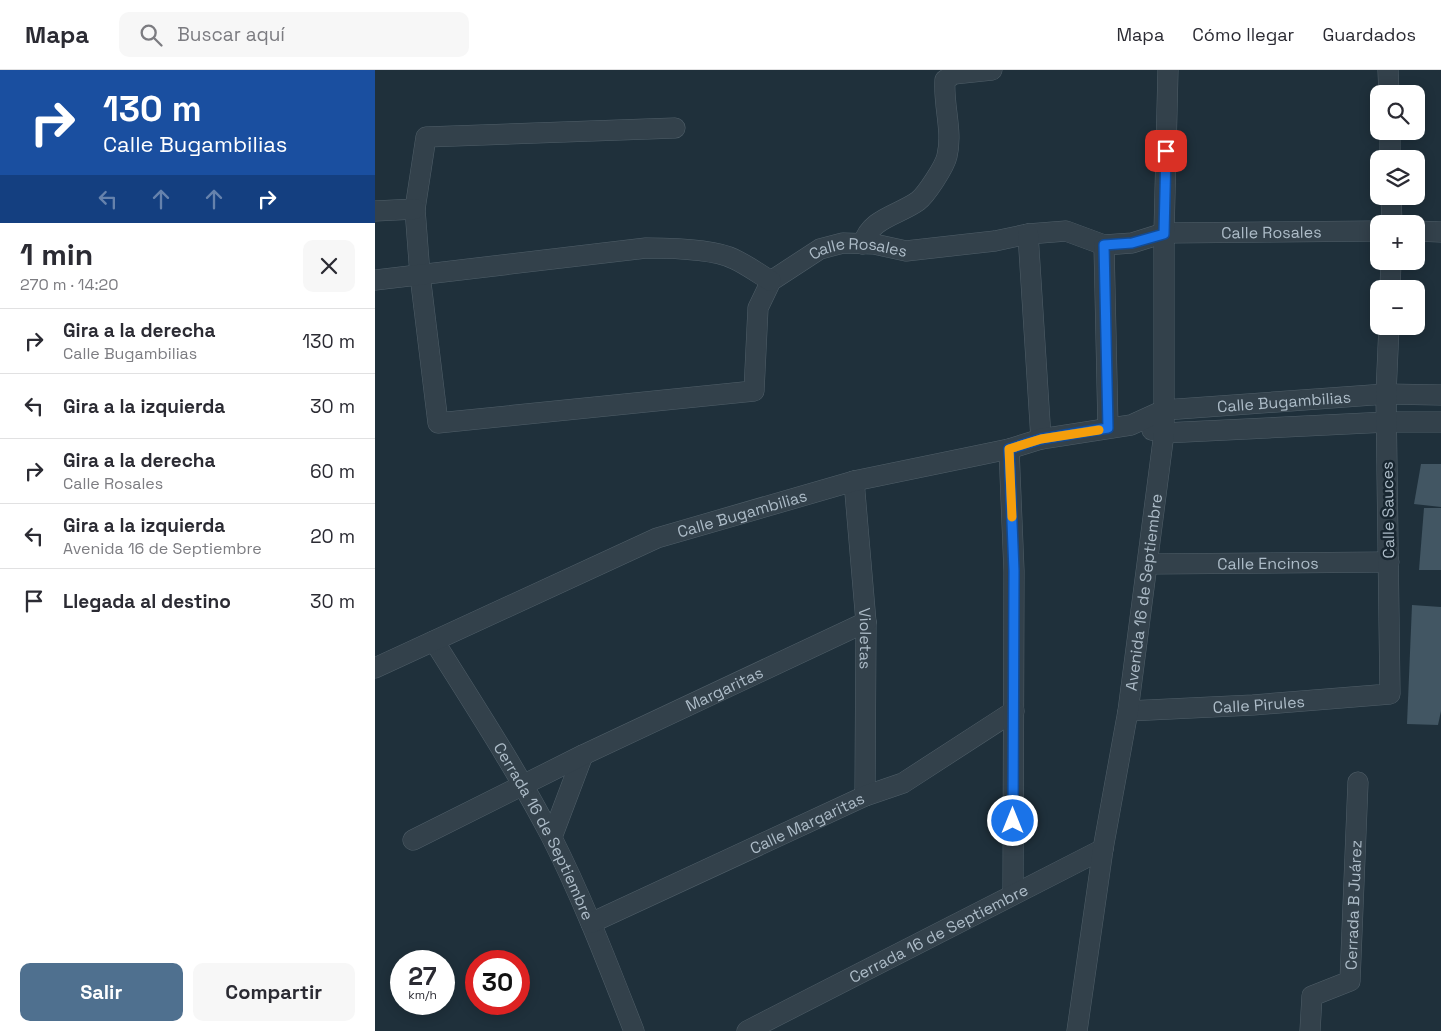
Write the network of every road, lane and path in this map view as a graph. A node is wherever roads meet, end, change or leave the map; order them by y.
1 (992, 70) edge
2 (1168, 70) edge
3 (1388, 70) edge
4 (954, 72) edge
5 (1389, 85) edge
6 (675, 128) dead end
7 (415, 209) junction
8 (375, 211) edge
9 (1370, 231) edge
10 (1425, 231) edge
11 (1441, 232) edge
12 (1028, 234) junction
13 (1164, 234) junction
14 (863, 244) junction
15 (1104, 245) junction
16 (420, 275) junction
17 (375, 280) edge
18 (771, 281) junction
19 (1389, 335) edge
20 (1386, 394) junction
21 (1441, 395) edge
22 (1165, 410) junction
23 (1387, 422) junction
24 (1441, 422) edge
25 (1131, 425) junction
26 (1108, 428) junction
27 (1164, 433) junction
28 (1041, 439) junction
29 (1009, 449) junction
30 (854, 480) junction
31 (1389, 562) junction
32 (1148, 564) junction
33 (866, 622) junction
34 (434, 641) junction
35 (375, 668) edge
36 (1391, 694) joint
37 (1014, 711) junction
38 (1128, 711) junction
39 (583, 755) junction
40 (1358, 782) dead end
41 (524, 786) junction
42 (865, 796) junction
43 (552, 838) junction
44 (413, 840) dead end
45 (1103, 849) junction
46 (1013, 894) junction
47 (591, 923) junction
48 (634, 1031) edge
49 (747, 1031) edge
50 (1077, 1031) edge
51 (1310, 1031) edge

1 - 4 street
2 - 13 street, Avenida 16 de Septiembre
3 - 5 street
4 - 14 street
6 - 7 street
7 - 8 street
7 - 16 street
9 - 13 street, Calle Rosales
10 - 11 street
12 - 14 street, Calle Rosales
12 - 15 street, Calle Rosales
12 - 28 street
13 - 15 street, Calle Rosales
13 - 22 street, Avenida 16 de Septiembre
14 - 18 street, Calle Rosales
15 - 26 street
16 - 17 street
16 - 18 street
16 - 18 street
19 - 20 street, Calle Sauces
20 - 21 street, Calle Bugambilias
20 - 22 street, Calle Bugambilias
20 - 23 street, Calle Sauces
22 - 25 street, Calle Bugambilias
22 - 27 street, Avenida 16 de Septiembre
23 - 24 street, Calle Bugambilias
23 - 27 street, Calle Bugambilias
23 - 31 street, Calle Sauces
25 - 26 street, Calle Bugambilias
25 - 27 street, Calle Bugambilias
26 - 28 street, Calle Bugambilias
27 - 32 street, Avenida 16 de Septiembre
28 - 29 street, Calle Bugambilias
29 - 30 street, Calle Bugambilias
29 - 37 street
30 - 33 street, Violetas
30 - 34 street, Calle Bugambilias
31 - 32 street, Calle Encinos
31 - 36 street, Calle Sauces
32 - 38 street, Avenida 16 de Septiembre
33 - 39 street, Margaritas
33 - 42 street, Violetas
34 - 35 street, Calle Bugambilias
34 - 41 street, Cerrada 16 de Septiembre
36 - 38 street, Calle Pirules
37 - 42 street, Calle Margaritas
37 - 46 street
38 - 45 street, Avenida 16 de Septiembre
39 - 41 street, Margaritas
39 - 43 street
40 - 51 street, Cerrada B Juárez
41 - 43 street, Cerrada 16 de Septiembre
41 - 44 street, Margaritas
42 - 47 street, Calle Margaritas
43 - 47 street, Cerrada 16 de Septiembre
45 - 46 street, Cerrada 16 de Septiembre
45 - 50 street, Avenida 16 de Septiembre
46 - 49 street, Cerrada 16 de Septiembre
47 - 48 street, Cerrada 16 de Septiembre

